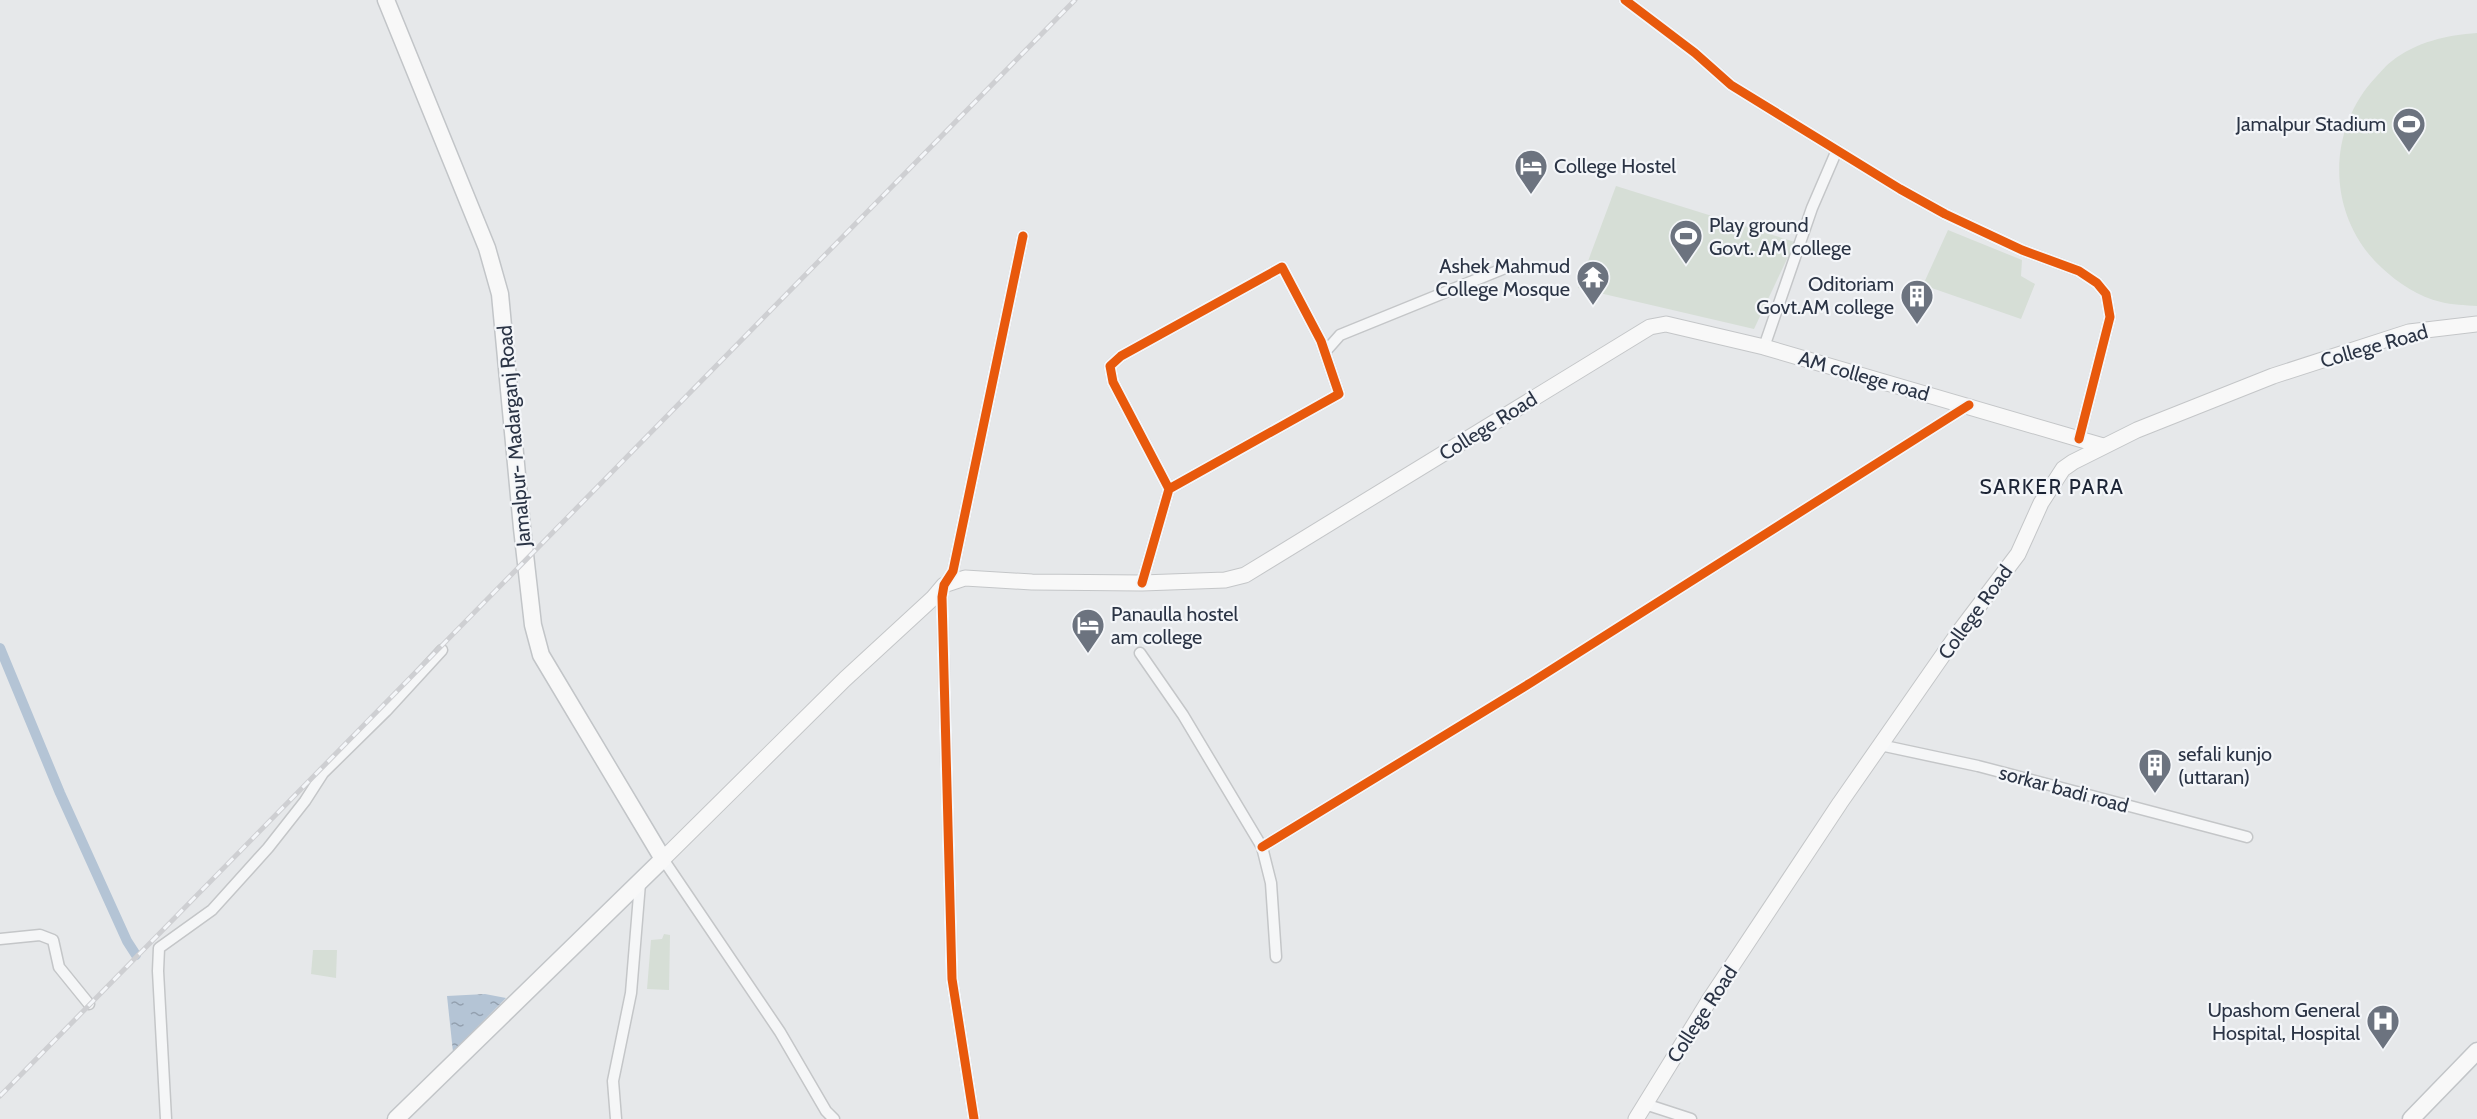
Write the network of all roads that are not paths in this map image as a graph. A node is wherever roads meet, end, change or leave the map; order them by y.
1 (386, 0) edge
2 (1625, 0) edge
3 (1837, 150) junction
4 (1023, 237) dead end
5 (1505, 268) dead end
6 (2477, 324) edge
7 (1315, 330) junction
8 (1340, 335) junction
9 (1764, 347) junction
10 (1325, 352) junction
11 (1969, 405) junction
12 (2079, 439) junction
13 (2103, 446) junction
14 (1169, 489) junction
15 (1142, 582) junction
16 (944, 585) junction
17 (442, 650) dead end
18 (1140, 653) dead end
19 (1880, 745) junction
20 (2247, 837) dead end
21 (1262, 847) junction
22 (663, 860) junction
23 (640, 883) junction
24 (0, 939) edge
25 (1276, 957) dead end
26 (89, 1004) dead end
27 (2477, 1051) edge
28 (1645, 1104) junction
29 (166, 1119) edge
30 (396, 1119) edge
31 (616, 1119) edge
32 (834, 1119) edge
33 (974, 1119) edge
34 (1636, 1119) edge
35 (1691, 1119) edge
36 (2411, 1119) edge

1 - 22 main road, Jamalpur- Madarganj Road
2 - 3 street
3 - 9 street
3 - 12 street
4 - 16 street
5 - 8 street
6 - 13 main road, College Road
7 - 8 street
7 - 10 street
7 - 14 street
8 - 10 street
9 - 11 main road, AM college road
9 - 15 main road, College Road
10 - 14 street
11 - 12 main road, AM college road
11 - 21 street
12 - 13 main road, AM college road
13 - 19 main road, College Road
14 - 15 street
15 - 16 main road, College Road
16 - 22 main road
16 - 33 street
17 - 29 street
18 - 21 street
19 - 20 street, sorkar badi road
19 - 28 main road, College Road
21 - 25 street
22 - 23 main road
22 - 32 street
23 - 30 main road
23 - 31 street
24 - 26 street
27 - 36 main road
28 - 34 main road, College Road
28 - 35 street

